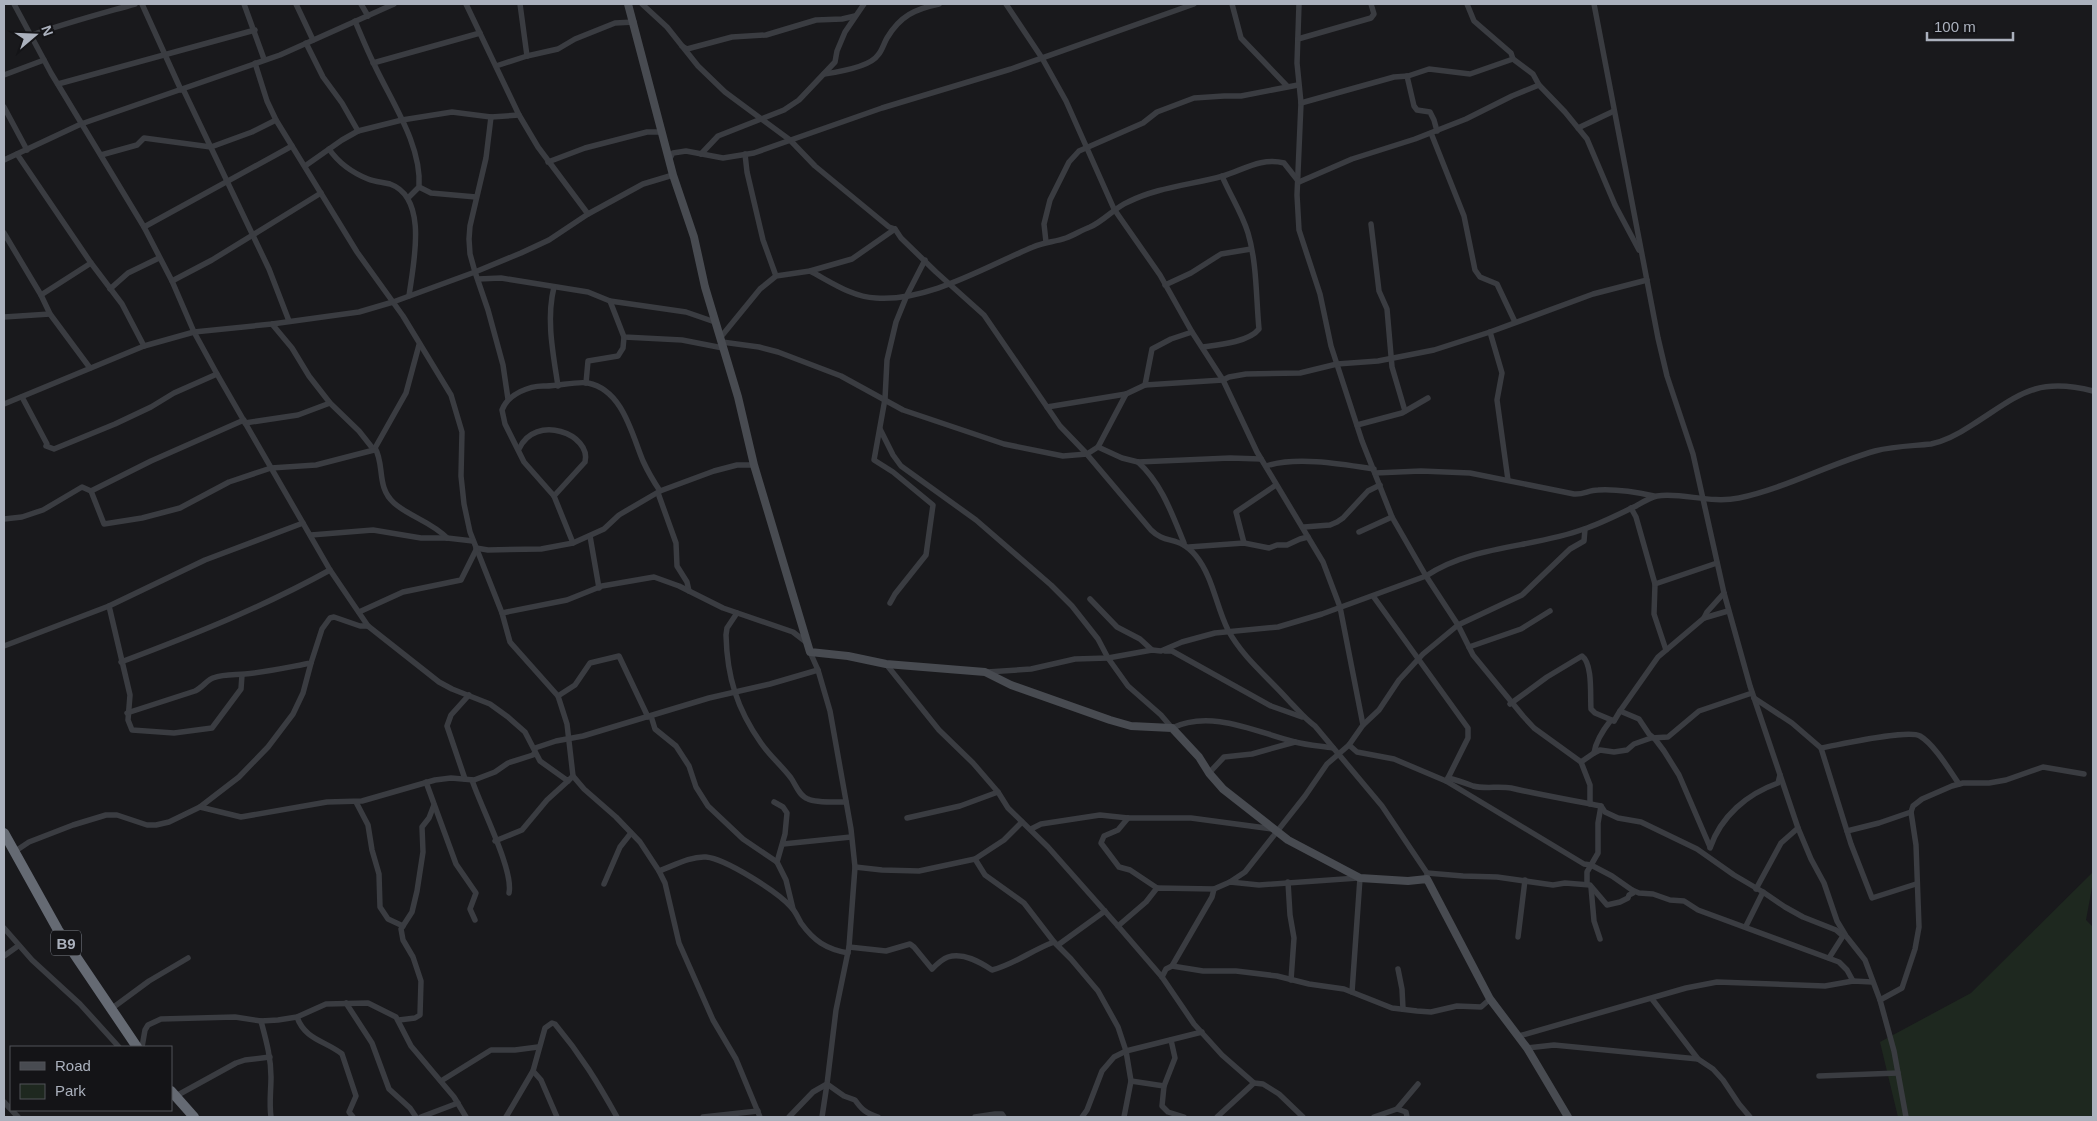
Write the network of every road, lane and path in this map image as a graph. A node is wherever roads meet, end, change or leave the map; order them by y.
1 (14, 4) edge
2 (135, 4) edge
3 (142, 4) edge
4 (244, 4) edge
5 (296, 4) edge
6 (361, 4) edge
7 (394, 4) edge
8 (466, 4) edge
9 (520, 4) edge
10 (628, 4) edge
11 (642, 4) edge
12 (864, 4) edge
13 (939, 4) edge
14 (1006, 4) edge
15 (1194, 4) edge
16 (1232, 4) edge
17 (1299, 4) edge
18 (1371, 4) edge
19 (1467, 4) edge
20 (1594, 4) edge
21 (368, 16) junction
22 (855, 16) junction
23 (356, 21) junction
24 (634, 22) junction
25 (255, 30) junction
26 (480, 33) junction
27 (32, 35) junction
28 (1298, 39) junction
29 (313, 40) junction
30 (306, 43) junction
31 (682, 46) junction
32 (163, 54) junction
33 (527, 56) junction
34 (1042, 58) junction
35 (1513, 58) junction
36 (44, 60) junction
37 (264, 60) junction
38 (255, 63) junction
39 (373, 63) junction
40 (496, 66) junction
41 (824, 74) junction
42 (4, 75) edge
43 (1408, 76) junction
44 (58, 84) junction
45 (1298, 85) junction
46 (1287, 86) junction
47 (1538, 86) junction
48 (182, 89) junction
49 (1301, 103) junction
50 (4, 107) edge
51 (1614, 111) junction
52 (519, 115) junction
53 (491, 117) junction
54 (763, 119) junction
55 (276, 120) junction
56 (402, 120) junction
57 (81, 124) junction
58 (1578, 128) junction
59 (358, 131) junction
60 (662, 132) junction
61 (1434, 132) junction
62 (790, 140) junction
63 (292, 146) junction
64 (1088, 146) junction
65 (211, 147) junction
66 (329, 149) junction
67 (27, 150) junction
68 (17, 154) junction
69 (701, 154) junction
70 (745, 154) junction
71 (101, 155) junction
72 (4, 160) edge
73 (669, 160) junction
74 (548, 162) junction
75 (305, 166) junction
76 (673, 175) junction
77 (1222, 176) junction
78 (228, 182) junction
79 (1299, 182) junction
80 (419, 187) junction
81 (321, 193) junction
82 (476, 197) junction
83 (408, 198) junction
84 (1114, 209) junction
85 (588, 214) junction
86 (1371, 224) dead end
87 (144, 226) junction
88 (895, 229) junction
89 (4, 233) edge
90 (253, 236) junction
91 (1046, 242) junction
92 (1251, 249) junction
93 (1641, 252) junction
94 (160, 258) junction
95 (925, 260) junction
96 (91, 264) junction
97 (810, 271) junction
98 (475, 272) junction
99 (776, 276) junction
100 (478, 279) junction
101 (1647, 280) junction
102 (172, 281) junction
103 (949, 284) junction
104 (1165, 285) junction
105 (554, 286) junction
106 (110, 289) junction
107 (41, 295) junction
108 (906, 295) junction
109 (409, 296) junction
110 (610, 301) junction
111 (393, 302) junction
112 (50, 314) junction
113 (4, 317) edge
114 (289, 321) junction
115 (715, 322) junction
116 (1515, 322) junction
117 (272, 324) junction
118 (194, 332) junction
119 (1192, 332) junction
120 (1490, 332) junction
121 (624, 337) junction
122 (722, 343) junction
123 (419, 345) junction
124 (144, 346) junction
125 (1203, 347) junction
126 (1391, 358) junction
127 (1337, 364) junction
128 (90, 368) junction
129 (217, 374) junction
130 (1223, 380) junction
131 (586, 383) junction
132 (1146, 385) junction
133 (558, 386) junction
134 (2093, 391) edge
135 (1126, 394) junction
136 (22, 397) junction
137 (1428, 398) dead end
138 (508, 399) junction
139 (885, 399) junction
140 (330, 403) junction
141 (4, 404) edge
142 (1047, 407) junction
143 (1405, 411) junction
144 (245, 421) junction
145 (1357, 425) junction
146 (880, 429) junction
147 (1098, 447) junction
148 (375, 449) junction
149 (518, 449) junction
150 (1087, 454) junction
151 (1261, 459) junction
152 (1138, 462) junction
153 (754, 466) junction
154 (1266, 466) junction
155 (271, 468) junction
156 (1374, 471) junction
157 (1508, 480) junction
158 (1276, 484) junction
159 (1380, 485) junction
160 (91, 491) junction
161 (659, 492) junction
162 (554, 496) junction
163 (1656, 496) junction
164 (1703, 499) junction
165 (1631, 508) junction
166 (1392, 517) junction
167 (4, 519) edge
168 (304, 523) junction
169 (1304, 527) junction
170 (1585, 529) junction
171 (1358, 532) dead end
172 (311, 535) junction
173 (590, 536) junction
174 (1308, 537) junction
175 (447, 538) junction
176 (572, 543) junction
177 (1244, 543) junction
178 (1187, 545) junction
179 (475, 546) junction
180 (1717, 563) junction
181 (330, 570) junction
182 (1426, 576) junction
183 (1655, 584) junction
184 (599, 588) junction
185 (689, 591) junction
186 (1724, 593) junction
187 (1373, 596) junction
188 (1090, 599) dead end
189 (890, 603) dead end
190 (109, 606) junction
191 (1340, 606) junction
192 (1728, 611) junction
193 (359, 612) junction
194 (1550, 612) dead end
195 (502, 613) junction
196 (737, 613) junction
197 (1704, 618) junction
198 (1458, 625) junction
199 (368, 626) junction
200 (1229, 631) junction
201 (806, 642) junction
202 (4, 646) edge
203 (1469, 647) junction
204 (1152, 650) junction
205 (1666, 650) junction
206 (1161, 651) junction
207 (810, 652) junction
208 (1108, 658) junction
209 (1418, 660) junction
210 (122, 662) junction
211 (311, 663) junction
212 (886, 664) junction
213 (818, 670) junction
214 (985, 672) junction
215 (242, 675) junction
216 (733, 692) junction
217 (469, 695) junction
218 (558, 696) junction
219 (1753, 696) junction
220 (1510, 704) junction
221 (1620, 711) junction
222 (128, 713) junction
223 (649, 716) junction
224 (1302, 717) junction
225 (1614, 721) junction
226 (1363, 724) junction
227 (1172, 728) junction
228 (569, 739) junction
229 (1655, 739) junction
230 (1295, 742) junction
231 (1349, 745) junction
232 (1333, 748) junction
233 (1822, 748) junction
234 (535, 750) junction
235 (1594, 752) junction
236 (1338, 754) junction
237 (1581, 762) junction
238 (1209, 773) junction
239 (2084, 774) dead end
240 (1780, 775) junction
241 (469, 779) junction
242 (571, 779) junction
243 (1447, 780) junction
244 (426, 782) junction
245 (1959, 784) junction
246 (998, 792) junction
247 (356, 802) junction
248 (774, 802) dead end
249 (846, 802) junction
250 (1590, 804) junction
251 (434, 805) junction
252 (1601, 806) junction
253 (200, 807) junction
254 (1911, 812) junction
255 (907, 818) dead end
256 (1128, 818) junction
257 (1022, 822) junction
258 (1798, 828) junction
259 (1031, 829) junction
260 (1279, 831) junction
261 (1847, 832) junction
262 (4, 833) edge
263 (631, 833) junction
264 (851, 837) junction
265 (495, 840) junction
266 (783, 844) junction
267 (1710, 847) junction
268 (14, 852) junction
269 (1708, 855) junction
270 (975, 859) junction
271 (777, 862) junction
272 (1591, 865) junction
273 (855, 866) junction
274 (659, 872) junction
275 (1427, 876) junction
276 (1359, 878) junction
277 (1525, 880) junction
278 (1230, 882) junction
279 (1288, 882) junction
280 (604, 884) dead end
281 (1916, 884) junction
282 (1589, 885) junction
283 (1157, 888) junction
284 (1756, 888) junction
285 (1214, 889) junction
286 (1632, 890) junction
287 (1763, 892) junction
288 (509, 893) dead end
289 (793, 909) junction
290 (1105, 911) junction
291 (475, 920) dead end
292 (403, 926) junction
293 (1118, 926) junction
294 (1746, 926) junction
295 (4, 928) edge
296 (1844, 936) junction
297 (1518, 937) dead end
298 (1600, 939) dead end
299 (1056, 944) junction
300 (18, 946) junction
301 (848, 950) junction
302 (4, 956) edge
303 (188, 958) dead end
304 (1829, 958) junction
305 (1172, 966) junction
306 (1398, 969) dead end
307 (1162, 977) junction
308 (1291, 980) junction
309 (1853, 981) junction
310 (1872, 982) junction
311 (1352, 992) junction
312 (1652, 998) junction
313 (1490, 999) junction
314 (1880, 1000) junction
315 (346, 1003) junction
316 (111, 1009) junction
317 (1403, 1009) junction
318 (297, 1017) junction
319 (399, 1020) junction
320 (261, 1021) junction
321 (1202, 1032) junction
322 (1519, 1036) junction
323 (1171, 1040) junction
324 (119, 1046) edge
325 (136, 1046) edge
326 (142, 1046) edge
327 (538, 1047) junction
328 (1527, 1048) junction
329 (1126, 1051) junction
330 (270, 1058) junction
331 (1698, 1059) junction
332 (532, 1070) junction
333 (1898, 1073) junction
334 (1819, 1076) dead end
335 (441, 1081) junction
336 (1131, 1081) junction
337 (1254, 1083) junction
338 (827, 1084) junction
339 (1418, 1084) dead end
340 (1164, 1086) junction
341 (173, 1095) edge
342 (458, 1104) junction
343 (1397, 1109) junction
344 (759, 1114) edge
345 (193, 1117) edge
346 (271, 1117) edge
347 (353, 1117) edge
348 (416, 1117) edge
349 (420, 1117) edge
350 (466, 1117) edge
351 (506, 1117) edge
352 (557, 1117) edge
353 (617, 1117) edge
354 (704, 1117) edge
355 (788, 1117) edge
356 (822, 1117) edge
357 (878, 1117) edge
358 (975, 1117) edge
359 (1004, 1117) edge
360 (1082, 1117) edge
361 (1124, 1117) edge
362 (1184, 1117) edge
363 (1217, 1117) edge
364 (1303, 1117) edge
365 (1374, 1117) edge
366 (1407, 1117) edge
367 (1568, 1117) edge
368 (1750, 1117) edge
369 (1906, 1117) edge

1 - 27 street
2 - 27 street
3 - 32 street
4 - 25 street
5 - 29 street
6 - 21 street
7 - 21 street
8 - 26 street
9 - 33 street
10 - 24 main road
11 - 31 street
12 - 22 street
13 - 41 street
14 - 34 street
15 - 34 street
16 - 46 street
17 - 28 street
18 - 28 street
19 - 35 street
20 - 51 street
21 - 23 street
22 - 31 street
22 - 41 street
23 - 29 street
23 - 39 street
24 - 33 street
24 - 60 main road
25 - 32 street
25 - 37 street
26 - 39 street
26 - 40 street
27 - 36 street
28 - 45 street
29 - 30 street
30 - 37 street
30 - 59 street
31 - 54 street
32 - 44 street
32 - 48 street
33 - 40 street
34 - 62 street
34 - 64 street
35 - 43 street
35 - 47 street
36 - 42 street
36 - 44 street
37 - 38 street
38 - 48 street
38 - 55 street
39 - 56 street
40 - 52 street
41 - 54 street
43 - 49 street
43 - 61 street
44 - 57 street
45 - 46 street
45 - 49 street
46 - 64 street
47 - 58 street
47 - 61 street
48 - 57 street
48 - 65 street
49 - 79 street
50 - 67 street
51 - 58 street
51 - 93 street
52 - 53 street
52 - 74 street
53 - 56 street
53 - 82 street
54 - 62 street
54 - 69 street
55 - 63 street
55 - 65 street
56 - 59 street
56 - 80 street
57 - 67 street
57 - 71 street
58 - 93 street
59 - 66 street
60 - 73 main road
60 - 74 street
61 - 79 street
61 - 116 street
62 - 70 street
62 - 88 street
63 - 75 street
63 - 78 street
64 - 84 street
64 - 91 street
65 - 71 street
65 - 78 street
66 - 75 street
66 - 83 street
67 - 68 street
68 - 72 street
68 - 96 street
69 - 70 street
69 - 73 street
70 - 99 street
71 - 87 street
73 - 76 main road
74 - 85 street
75 - 81 street
76 - 85 street
76 - 115 main road
77 - 79 street
77 - 84 street
77 - 92 street
78 - 87 street
78 - 90 street
79 - 127 street
80 - 82 street
80 - 83 street
81 - 90 street
81 - 111 street
82 - 98 street
83 - 109 street
84 - 91 street
84 - 104 street
85 - 98 street
86 - 126 street
87 - 94 street
88 - 95 street
88 - 97 street
89 - 107 street
90 - 102 street
90 - 114 street
91 - 103 street
92 - 104 street
92 - 125 street
93 - 101 street
94 - 102 street
94 - 106 street
95 - 103 street
95 - 108 street
96 - 106 street
96 - 107 street
97 - 99 street
97 - 108 street
98 - 100 street
98 - 109 street
99 - 122 street
100 - 105 street
100 - 138 street
101 - 116 street
101 - 164 street
102 - 118 street
103 - 108 street
103 - 142 street
104 - 119 street
105 - 110 street
105 - 133 street
106 - 124 street
107 - 112 street
108 - 139 street
109 - 111 street
110 - 115 street
110 - 121 street
111 - 114 street
111 - 123 street
112 - 113 street
112 - 128 street
114 - 117 street
115 - 122 main road
116 - 120 street
117 - 118 street
117 - 140 street
118 - 124 street
118 - 129 street
119 - 125 street
119 - 132 street
120 - 126 street
120 - 157 street
121 - 122 street
121 - 131 street
122 - 139 street
122 - 153 main road
123 - 148 street
123 - 179 street
124 - 128 street
125 - 130 street
126 - 127 street
126 - 143 street
127 - 130 street
127 - 145 street
128 - 136 street
129 - 136 street
129 - 144 street
130 - 132 street
130 - 151 street
131 - 133 street
131 - 161 street
132 - 135 street
133 - 138 street
134 - 164 street
135 - 142 street
135 - 147 street
136 - 141 street
137 - 143 street
138 - 149 street
139 - 146 street
139 - 150 street
140 - 144 street
140 - 148 street
142 - 150 street
143 - 145 street
144 - 155 street
144 - 160 street
145 - 156 street
146 - 189 street
146 - 208 street
147 - 150 street
147 - 152 street
148 - 155 street
148 - 175 street
149 - 162 street
149 - 162 street
150 - 178 street
151 - 152 street
151 - 154 street
152 - 178 street
153 - 161 street
153 - 201 main road
154 - 156 street
154 - 158 street
155 - 160 street
155 - 168 street
156 - 157 street
156 - 159 street
157 - 163 street
158 - 169 street
158 - 177 street
159 - 166 street
159 - 169 street
160 - 167 street
161 - 173 street
161 - 185 street
162 - 176 street
163 - 164 street
163 - 165 street
164 - 180 street
165 - 170 street
165 - 183 street
166 - 171 street
166 - 182 street
168 - 172 street
168 - 190 street
169 - 174 street
170 - 182 street
170 - 198 street
172 - 175 street
172 - 181 street
173 - 176 street
173 - 184 street
174 - 177 street
174 - 191 street
175 - 179 street
176 - 179 street
177 - 178 street
178 - 200 street
179 - 193 street
179 - 195 street
180 - 183 street
180 - 186 street
181 - 193 street
181 - 210 street
182 - 187 street
182 - 198 street
183 - 205 street
184 - 185 street
184 - 195 street
185 - 196 street
186 - 192 street
186 - 197 street
187 - 191 street
187 - 209 street
188 - 204 street
190 - 202 street
190 - 210 street
191 - 200 street
191 - 226 street
192 - 197 street
192 - 219 street
193 - 199 street
194 - 203 street
195 - 218 street
196 - 201 street
196 - 216 street
197 - 205 street
198 - 203 street
198 - 209 street
199 - 211 street
199 - 217 street
200 - 206 street
200 - 224 street
201 - 207 main road
203 - 220 street
204 - 206 street
204 - 208 street
205 - 221 street
206 - 224 street
207 - 212 main road
207 - 213 street
208 - 214 street
208 - 227 street
209 - 226 street
209 - 243 street
210 - 222 street
211 - 215 street
211 - 253 street
212 - 214 main road
212 - 246 street
213 - 216 street
213 - 249 street
214 - 227 main road
215 - 222 street
215 - 222 street
216 - 223 street
216 - 249 street
217 - 234 street
217 - 241 street
218 - 223 street
218 - 228 street
219 - 229 street
219 - 233 street
219 - 240 street
220 - 225 street
220 - 237 street
221 - 225 street
221 - 229 street
223 - 228 street
223 - 271 street
224 - 232 street
225 - 235 street
226 - 231 street
227 - 230 street
227 - 238 main road
228 - 234 street
228 - 242 street
229 - 235 street
229 - 267 street
230 - 232 street
230 - 238 street
231 - 236 street
231 - 243 street
232 - 236 street
233 - 245 street
233 - 261 street
234 - 241 street
234 - 242 street
235 - 237 street
236 - 260 street
236 - 275 street
237 - 250 street
238 - 260 main road
239 - 245 street
240 - 258 street
240 - 267 street
241 - 244 street
241 - 265 street
242 - 263 street
242 - 265 street
243 - 250 street
243 - 272 street
244 - 247 street
244 - 251 street
245 - 254 street
246 - 255 street
246 - 257 street
247 - 253 street
247 - 292 street
248 - 266 street
249 - 264 street
250 - 252 street
251 - 291 street
251 - 292 street
252 - 269 street
252 - 272 street
253 - 268 street
254 - 261 street
254 - 281 street
256 - 259 street
256 - 260 street
256 - 283 street
257 - 259 street
257 - 270 street
258 - 284 street
258 - 296 street
259 - 290 street
260 - 276 main road
260 - 278 street
261 - 281 street
262 - 268 highway, B9
263 - 274 street
263 - 280 street
264 - 266 street
264 - 273 street
265 - 288 street
266 - 271 street
267 - 269 street
268 - 316 highway, B9
269 - 284 street
270 - 273 street
270 - 299 street
271 - 289 street
272 - 282 street
272 - 286 street
273 - 301 street
274 - 289 street
274 - 344 street
275 - 276 main road
275 - 277 street
275 - 313 main road
276 - 279 street
276 - 311 street
277 - 282 street
277 - 297 street
278 - 279 street
278 - 285 street
279 - 308 street
281 - 314 street
282 - 286 street
282 - 298 street
283 - 285 street
283 - 293 street
284 - 287 street
285 - 305 street
286 - 294 street
287 - 294 street
287 - 296 street
289 - 301 street
290 - 293 street
290 - 299 street
292 - 319 street
293 - 307 street
294 - 304 street
295 - 300 street
296 - 304 street
296 - 310 street
299 - 301 street
299 - 329 street
300 - 302 street
300 - 324 street
301 - 338 street
303 - 316 street
304 - 309 street
305 - 307 street
305 - 308 street
306 - 317 street
307 - 321 street
308 - 311 street
309 - 310 street
309 - 312 street
310 - 314 street
311 - 317 street
312 - 322 street
312 - 331 street
313 - 317 street
313 - 322 main road
314 - 333 street
315 - 318 street
315 - 319 street
315 - 348 street
316 - 325 highway, B9
318 - 320 street
318 - 347 street
319 - 335 street
320 - 326 street
320 - 330 street
321 - 323 street
321 - 337 street
322 - 328 main road
323 - 329 street
323 - 340 street
327 - 332 street
327 - 335 street
327 - 353 street
328 - 331 street
328 - 367 main road
329 - 336 street
329 - 360 street
330 - 341 street
330 - 346 street
331 - 368 street
332 - 351 street
332 - 352 street
333 - 334 street
333 - 369 street
335 - 342 street
336 - 340 street
336 - 361 street
337 - 363 street
337 - 364 street
338 - 355 street
338 - 356 street
338 - 357 street
339 - 343 street
340 - 362 street
341 - 345 highway
342 - 349 street
342 - 350 street
343 - 365 street
343 - 366 street
344 - 354 street
358 - 359 street

